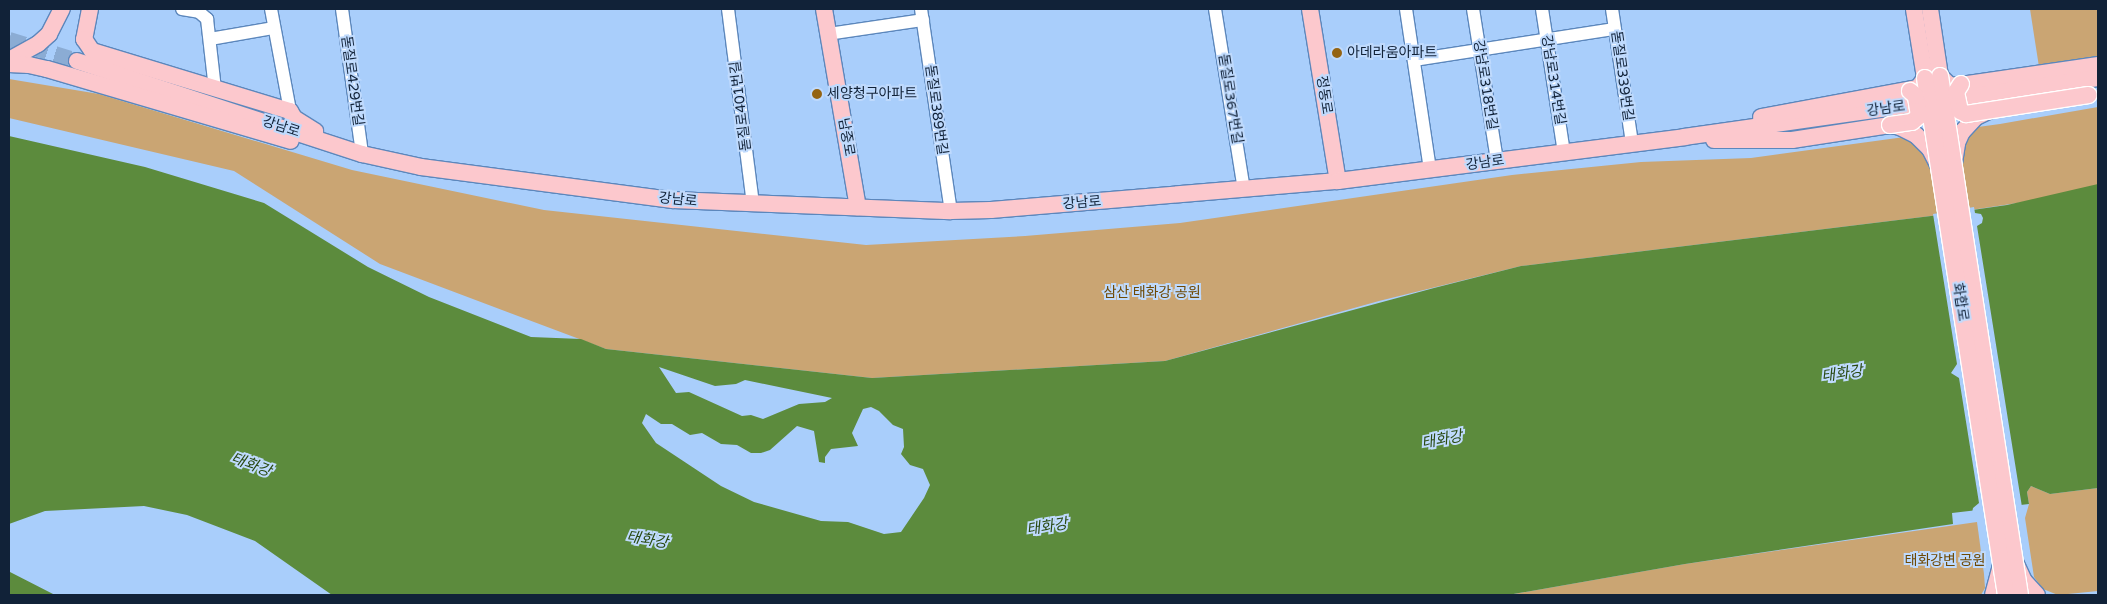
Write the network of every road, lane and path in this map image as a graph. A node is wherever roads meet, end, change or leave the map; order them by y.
1 (62, 9) edge
2 (90, 9) edge
3 (182, 9) edge
4 (271, 9) edge
5 (342, 9) edge
6 (728, 9) edge
7 (824, 9) edge
8 (1215, 9) edge
9 (1310, 9) edge
10 (1406, 9) edge
11 (1473, 9) edge
12 (1542, 9) edge
13 (1612, 9) edge
14 (1914, 9) edge
15 (1930, 9) edge
16 (207, 14) edge
17 (922, 14) edge
18 (274, 28) junction
19 (1615, 29) junction
20 (828, 34) junction
21 (210, 39) junction
22 (1547, 40) junction
23 (38, 44) junction
24 (1480, 50) junction
25 (9, 52) edge
26 (9, 60) edge
27 (1414, 60) junction
28 (77, 61) tunnel mouth
29 (9, 64) edge
30 (2091, 65) edge
31 (1933, 77) junction
32 (2098, 78) edge
33 (1961, 84) junction
34 (215, 90) junction
35 (1910, 91) junction
36 (2094, 94) edge
37 (290, 111) junction
38 (1989, 111) junction
39 (1890, 125) junction
40 (1684, 137) junction
41 (1632, 143) junction
42 (339, 146) junction
43 (1564, 152) junction
44 (362, 154) junction
45 (1497, 161) junction
46 (1946, 166) junction
47 (421, 167) junction
48 (1430, 170) junction
49 (1338, 181) junction
50 (1244, 190) junction
51 (753, 204) junction
52 (858, 207) junction
53 (951, 211) junction
54 (2009, 564) junction
55 (1993, 595) edge
56 (2006, 595) edge
57 (2020, 595) edge
58 (2037, 595) edge

1 - 23 main road
2 - 34 main road
3 - 16 street
4 - 18 street
5 - 44 street, 돋질로429번길
6 - 51 street, 돋질로401번길
7 - 20 main road, 남중로
8 - 50 street, 돋질로367번길
9 - 49 main road, 정동로
10 - 27 street
11 - 24 street, 강남로318번길
12 - 22 street, 강남로314번길
13 - 19 street, 돋질로339번길
14 - 31 main road, 화합로
15 - 31 main road, 화합로
16 - 21 street
17 - 20 street
17 - 53 street, 돋질로389번길
18 - 21 street
18 - 37 street
19 - 22 street
19 - 41 street, 돋질로339번길
20 - 52 main road, 남중로
21 - 34 street
22 - 24 street
22 - 43 street, 강남로314번길
23 - 25 main road
23 - 26 main road
24 - 27 street
24 - 45 street, 강남로318번길
27 - 48 street
28 - 42 main road, 강남로
29 - 47 main road
30 - 33 main road
31 - 33 main road
31 - 35 main road
31 - 46 main road, 화합로, bridge
32 - 40 main road, 강남로
33 - 38 main road, bridge
34 - 37 main road
35 - 39 main road, bridge
35 - 40 main road
36 - 38 main road, bridge
37 - 42 main road
38 - 46 main road, bridge
39 - 40 main road
39 - 46 main road, bridge
40 - 41 main road, 강남로
41 - 43 main road, 강남로
42 - 44 main road, 강남로
43 - 45 main road, 강남로
44 - 47 main road, 강남로
45 - 48 main road, 강남로
46 - 54 main road, 화합로, bridge
47 - 51 main road, 강남로
48 - 49 main road, 강남로
49 - 50 main road, 강남로
50 - 53 main road, 강남로
51 - 52 main road, 강남로
52 - 53 main road, 강남로
54 - 55 main road
54 - 56 main road, 화합로, bridge
54 - 57 main road, 화합로, bridge
54 - 58 main road

